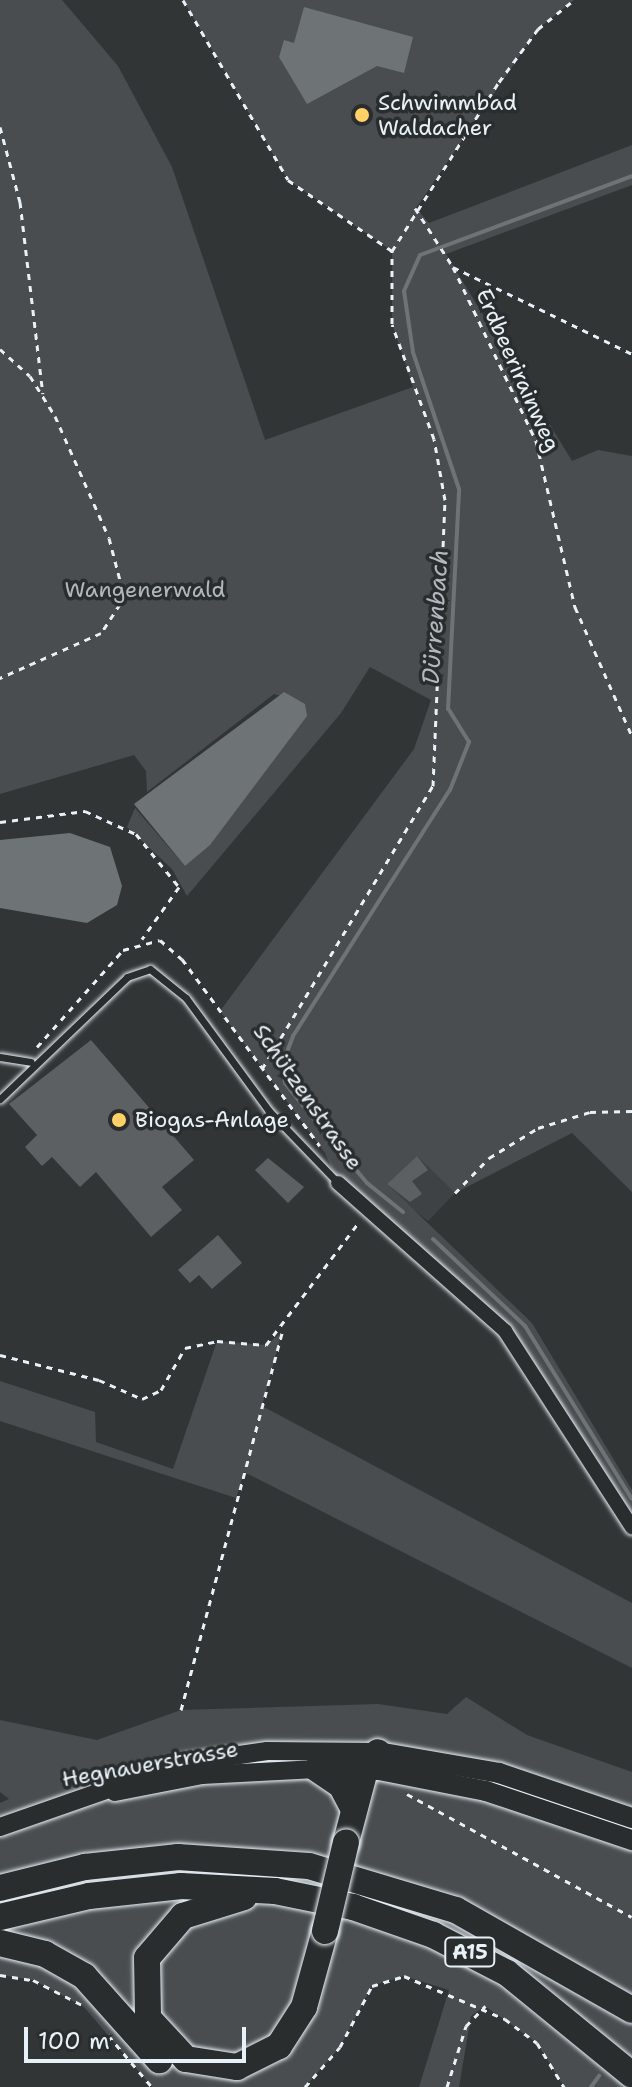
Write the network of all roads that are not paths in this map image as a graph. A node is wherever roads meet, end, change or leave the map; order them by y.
1 (0, 1057) edge
2 (31, 1062) junction
3 (0, 1099) edge
4 (338, 1183) joint
5 (632, 1527) edge
6 (374, 1764) junction
7 (317, 1769) junction
8 (50, 1807) junction
9 (354, 1809) junction
10 (632, 1818) edge
11 (0, 1827) edge
12 (632, 1840) edge
13 (354, 1844) junction
14 (0, 1888) edge
15 (275, 1891) junction
16 (0, 1917) edge
17 (332, 1933) junction
18 (0, 1943) edge
19 (523, 1946) junction
20 (632, 2010) edge
21 (632, 2031) edge
22 (632, 2075) edge

1 - 2 lane
2 - 3 lane
2 - 4 lane
4 - 5 street, Schützenstrasse
6 - 7 main road, Hegnauerstrasse
6 - 8 street, Hegnauerstrasse
6 - 9 highway
6 - 10 main road, Hegnauerstrasse
6 - 12 main road, Hegnauerstrasse
6 - 13 highway
7 - 8 street, Hegnauerstrasse
7 - 9 highway
8 - 11 street, Hegnauerstrasse
9 - 13 highway
13 - 17 highway
14 - 19 highway, A15
15 - 16 highway, A15
15 - 17 highway
15 - 22 highway, A15
17 - 18 highway
19 - 20 highway
19 - 21 highway, A15

